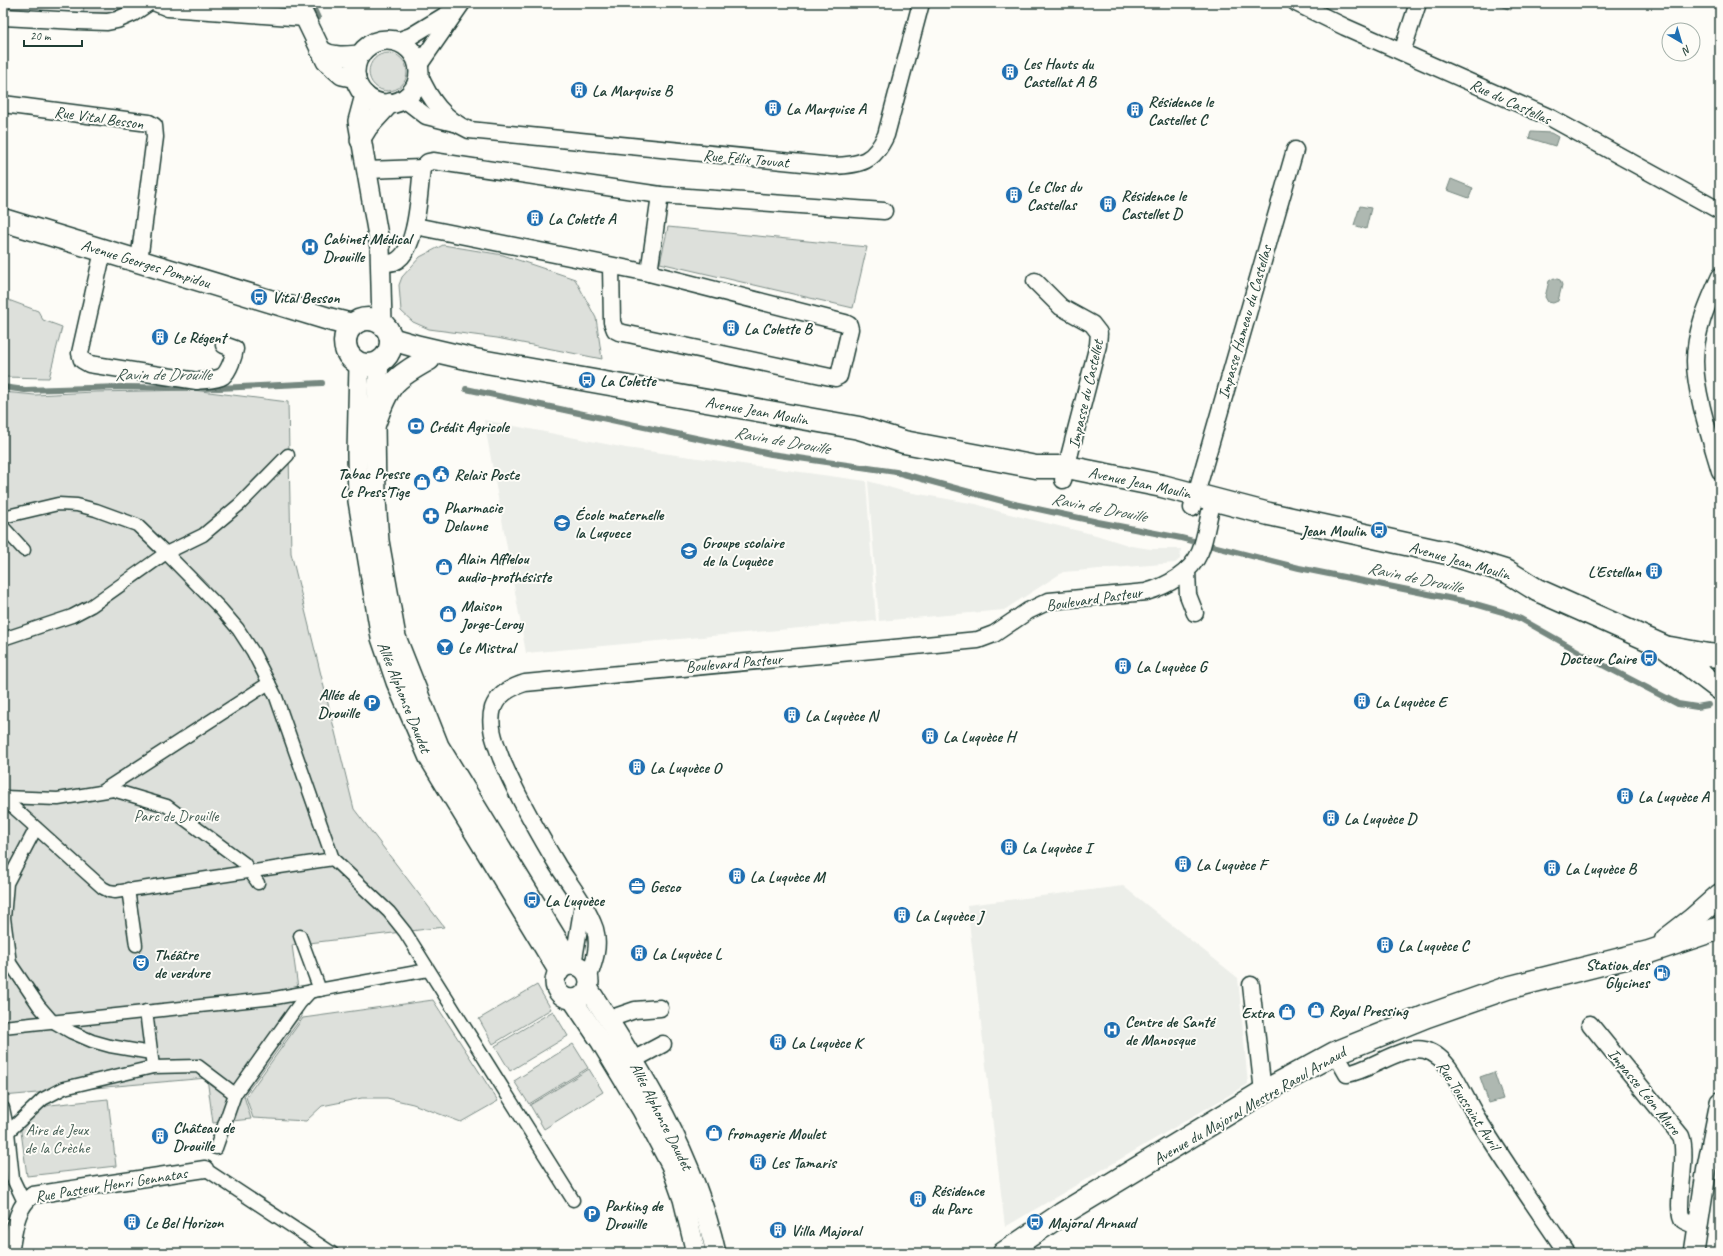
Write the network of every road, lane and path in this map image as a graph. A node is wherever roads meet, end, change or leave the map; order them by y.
1 (148, 3) edge
2 (156, 3) edge
3 (921, 3) edge
4 (1296, 3) edge
5 (1418, 3) edge
6 (461, 4) edge
7 (301, 10) edge
8 (3, 16) edge
9 (397, 41) junction
10 (320, 50) junction
11 (1402, 52) junction
12 (360, 55) junction
13 (419, 70) junction
14 (356, 78) junction
15 (365, 95) junction
16 (397, 101) junction
17 (3, 104) edge
18 (457, 124) junction
19 (360, 140) junction
20 (1295, 150) dead end
21 (422, 168) junction
22 (366, 170) junction
23 (660, 195) junction
24 (884, 211) dead end
25 (1720, 211) edge
26 (3, 220) edge
27 (415, 226) junction
28 (103, 251) junction
29 (139, 261) junction
30 (381, 264) junction
31 (612, 267) junction
32 (649, 273) junction
33 (1720, 276) edge
34 (1035, 281) dead end
35 (371, 342) junction
36 (224, 345) dead end
37 (429, 359) junction
38 (475, 360) junction
39 (375, 422) junction
40 (288, 455) dead end
41 (1720, 471) edge
42 (1065, 473) junction
43 (1199, 505) junction
44 (3, 517) edge
45 (3, 527) edge
46 (24, 550) dead end
47 (166, 553) junction
48 (1198, 556) joint
49 (1187, 570) junction
50 (1194, 613) dead end
51 (3, 639) edge
52 (1665, 648) junction
53 (1720, 656) edge
54 (269, 683) junction
55 (1720, 689) edge
56 (99, 792) junction
57 (3, 798) edge
58 (36, 828) junction
59 (333, 858) junction
60 (250, 871) junction
61 (258, 883) dead end
62 (128, 890) junction
63 (1720, 895) edge
64 (582, 904) junction
65 (1720, 928) edge
66 (300, 936) dead end
67 (136, 945) dead end
68 (1649, 952) junction
69 (566, 968) junction
70 (428, 970) junction
71 (588, 984) junction
72 (1251, 985) dead end
73 (315, 990) junction
74 (572, 999) junction
75 (660, 1008) dead end
76 (146, 1011) junction
77 (609, 1019) junction
78 (52, 1021) junction
79 (1590, 1024) dead end
80 (3, 1027) edge
81 (663, 1044) dead end
82 (1335, 1053) junction
83 (151, 1054) junction
84 (633, 1060) junction
85 (153, 1067) junction
86 (1263, 1092) junction
87 (235, 1094) junction
88 (1720, 1102) edge
89 (3, 1108) edge
90 (8, 1132) junction
91 (216, 1148) dead end
92 (205, 1169) joint
93 (573, 1200) dead end
94 (24, 1202) junction
95 (1698, 1226) junction
96 (10, 1253) edge
97 (332, 1253) edge
98 (696, 1253) edge
99 (716, 1253) edge
100 (1004, 1253) edge
101 (1567, 1253) edge
102 (1694, 1253) edge

1 - 8 street
2 - 7 street
3 - 18 street, Rue Félix Touvat
4 - 11 street, Rue du Castellas
5 - 11 street
6 - 9 street
6 - 13 street
7 - 10 street
9 - 12 street
9 - 13 street
10 - 12 street
10 - 14 street
11 - 25 street, Rue du Castellas
12 - 14 street
13 - 16 street
13 - 18 street, Rue Félix Touvat
14 - 15 street
15 - 16 street
15 - 19 street
16 - 18 street, Rue Félix Touvat
16 - 19 street
17 - 29 street, Rue Vital Besson
19 - 22 street
20 - 43 street, Impasse Hameau du Castellas
21 - 22 street
21 - 23 street
21 - 27 street
22 - 30 street
23 - 24 street
23 - 32 street
26 - 28 main road, Avenue Georges Pompidou
27 - 30 street
27 - 31 street
28 - 29 main road, Avenue Georges Pompidou
28 - 36 street
29 - 35 main road, Avenue Georges Pompidou
30 - 35 street
31 - 32 street
31 - 32 street
33 - 41 street
34 - 42 street, Impasse du Castellet
35 - 37 main road, Avenue Jean Moulin
35 - 38 main road, Avenue Jean Moulin
35 - 39 street, Allée Alphonse Daudet
35 - 69 street, Allée Alphonse Daudet
37 - 38 main road, Avenue Jean Moulin
37 - 39 main road
38 - 42 main road, Avenue Jean Moulin
39 - 69 street, Allée Alphonse Daudet
40 - 47 street
42 - 43 main road, Avenue Jean Moulin
43 - 48 street, Impasse Hameau du Castellas
43 - 52 main road, Avenue Jean Moulin
44 - 47 street
45 - 46 street
47 - 51 street
47 - 54 street
48 - 49 street, Boulevard Pasteur
49 - 50 street
49 - 64 street, Boulevard Pasteur
52 - 53 main road, Avenue Jean Moulin
52 - 55 main road, Avenue Jean Moulin
54 - 56 street
54 - 59 street
56 - 57 street
56 - 60 street
57 - 58 street
58 - 62 street
58 - 78 street
59 - 60 street
59 - 70 street
60 - 61 street
60 - 62 street
62 - 67 street
63 - 68 main road, Avenue du Majoral Mestre Raoul Arnaud
64 - 69 street
64 - 71 street, Boulevard Pasteur
65 - 68 main road, Avenue du Majoral Mestre Raoul Arnaud
66 - 73 street
68 - 82 main road, Avenue du Majoral Mestre Raoul Arnaud
69 - 71 street
69 - 74 street
70 - 73 street
70 - 93 street
71 - 74 street
71 - 77 street, Allée Alphonse Daudet
72 - 86 street
73 - 76 street
73 - 87 street
74 - 98 street, Allée Alphonse Daudet
75 - 77 street
76 - 78 street
76 - 83 street
77 - 84 street, Allée Alphonse Daudet
78 - 80 street
78 - 83 street
79 - 95 street, Impasse Léon Mure
81 - 84 street
82 - 86 main road, Avenue du Majoral Mestre Raoul Arnaud
82 - 101 street, Rue Toussaint Avril
83 - 85 street
84 - 99 street, Allée Alphonse Daudet
85 - 87 street
85 - 90 street
86 - 100 main road, Avenue du Majoral Mestre Raoul Arnaud
87 - 91 street
88 - 95 street
89 - 90 street
90 - 94 street
92 - 94 street, Rue Pasteur Henri Gennatas
92 - 97 street
94 - 96 street, Rue Pasteur Henri Gennatas
95 - 102 street

